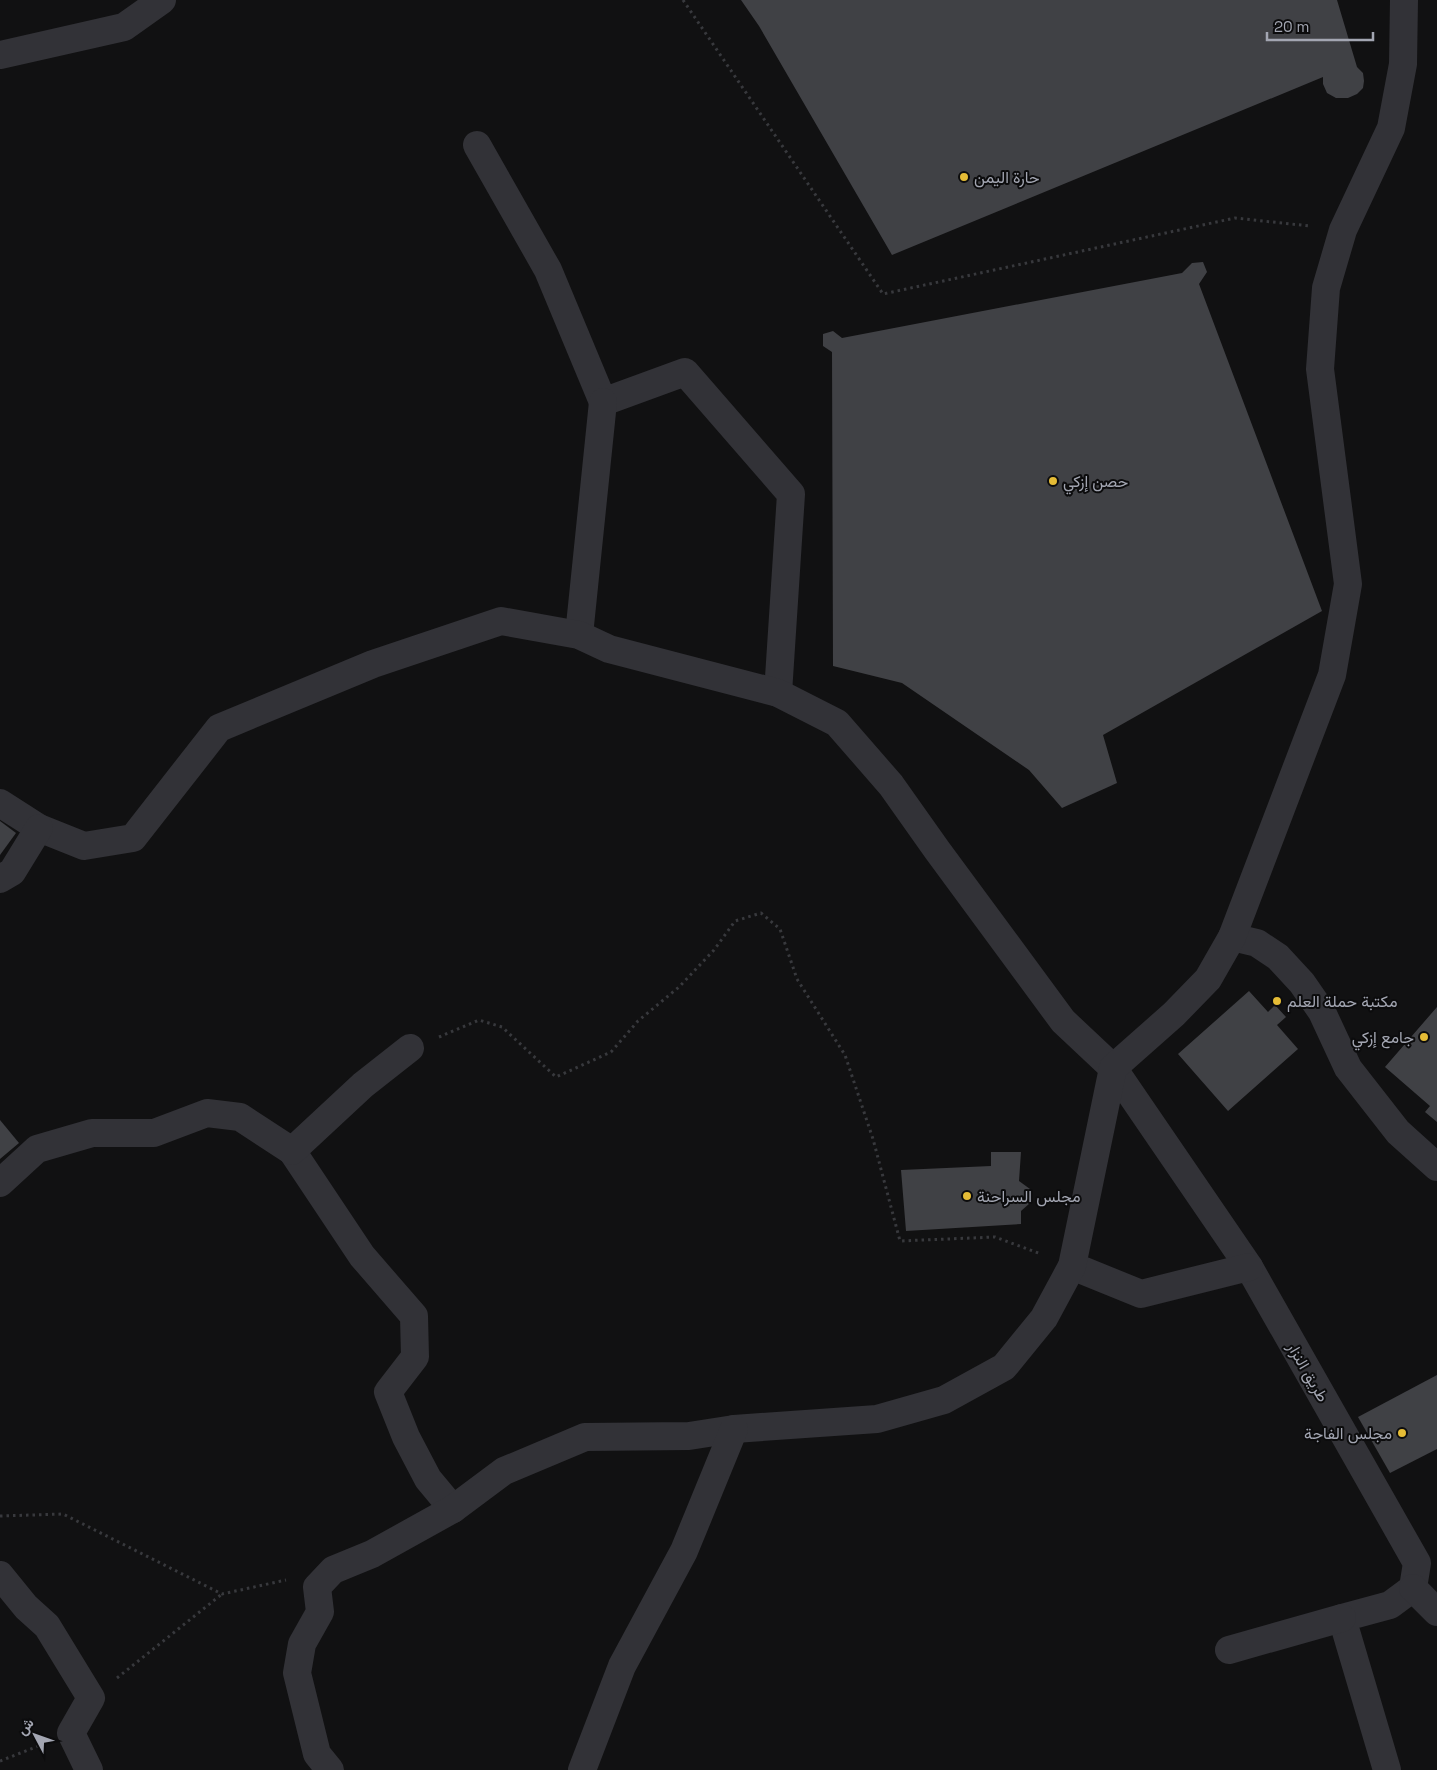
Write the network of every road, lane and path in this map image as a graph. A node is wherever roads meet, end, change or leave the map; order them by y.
1 (162, 0) edge
2 (683, 0) edge
3 (1404, 0) edge
4 (0, 55) edge
5 (477, 146) dead end
6 (1343, 230) junction
7 (603, 402) junction
8 (579, 635) junction
9 (778, 693) junction
10 (0, 803) edge
11 (39, 828) junction
12 (0, 879) edge
13 (1232, 937) junction
14 (410, 1048) joint
15 (1113, 1068) junction
16 (292, 1151) junction
17 (1437, 1167) edge
18 (0, 1182) edge
19 (1072, 1266) junction
20 (1248, 1267) junction
21 (734, 1429) junction
22 (453, 1509) junction
23 (0, 1516) edge
24 (333, 1570) junction
25 (0, 1575) edge
26 (1413, 1588) junction
27 (222, 1594) junction
28 (1437, 1612) edge
29 (1342, 1618) junction
30 (1229, 1650) dead end
31 (91, 1698) junction
32 (71, 1733) junction
33 (0, 1761) edge
34 (89, 1770) edge
35 (330, 1770) edge
36 (582, 1770) edge
37 (1387, 1770) edge

1 - 4 street
2 - 6 path
3 - 6 street
5 - 7 street
6 - 13 street
7 - 8 street
7 - 9 street
8 - 9 street, طريق النزار
8 - 11 street, طريق النزار
9 - 15 street, طريق النزار
10 - 11 street, طريق النزار
11 - 12 street
13 - 15 street
13 - 17 street
14 - 16 street
14 - 19 path
15 - 19 street
15 - 20 street, طريق النزار
16 - 18 street
16 - 22 street
19 - 20 street
19 - 21 street
20 - 26 street, طريق النزار
21 - 22 street
21 - 36 street
22 - 24 street
23 - 27 path
24 - 27 path
24 - 35 street
25 - 31 street
26 - 28 street
26 - 29 street
27 - 31 path
29 - 30 street
29 - 37 street
31 - 32 street
32 - 33 path
32 - 34 street

